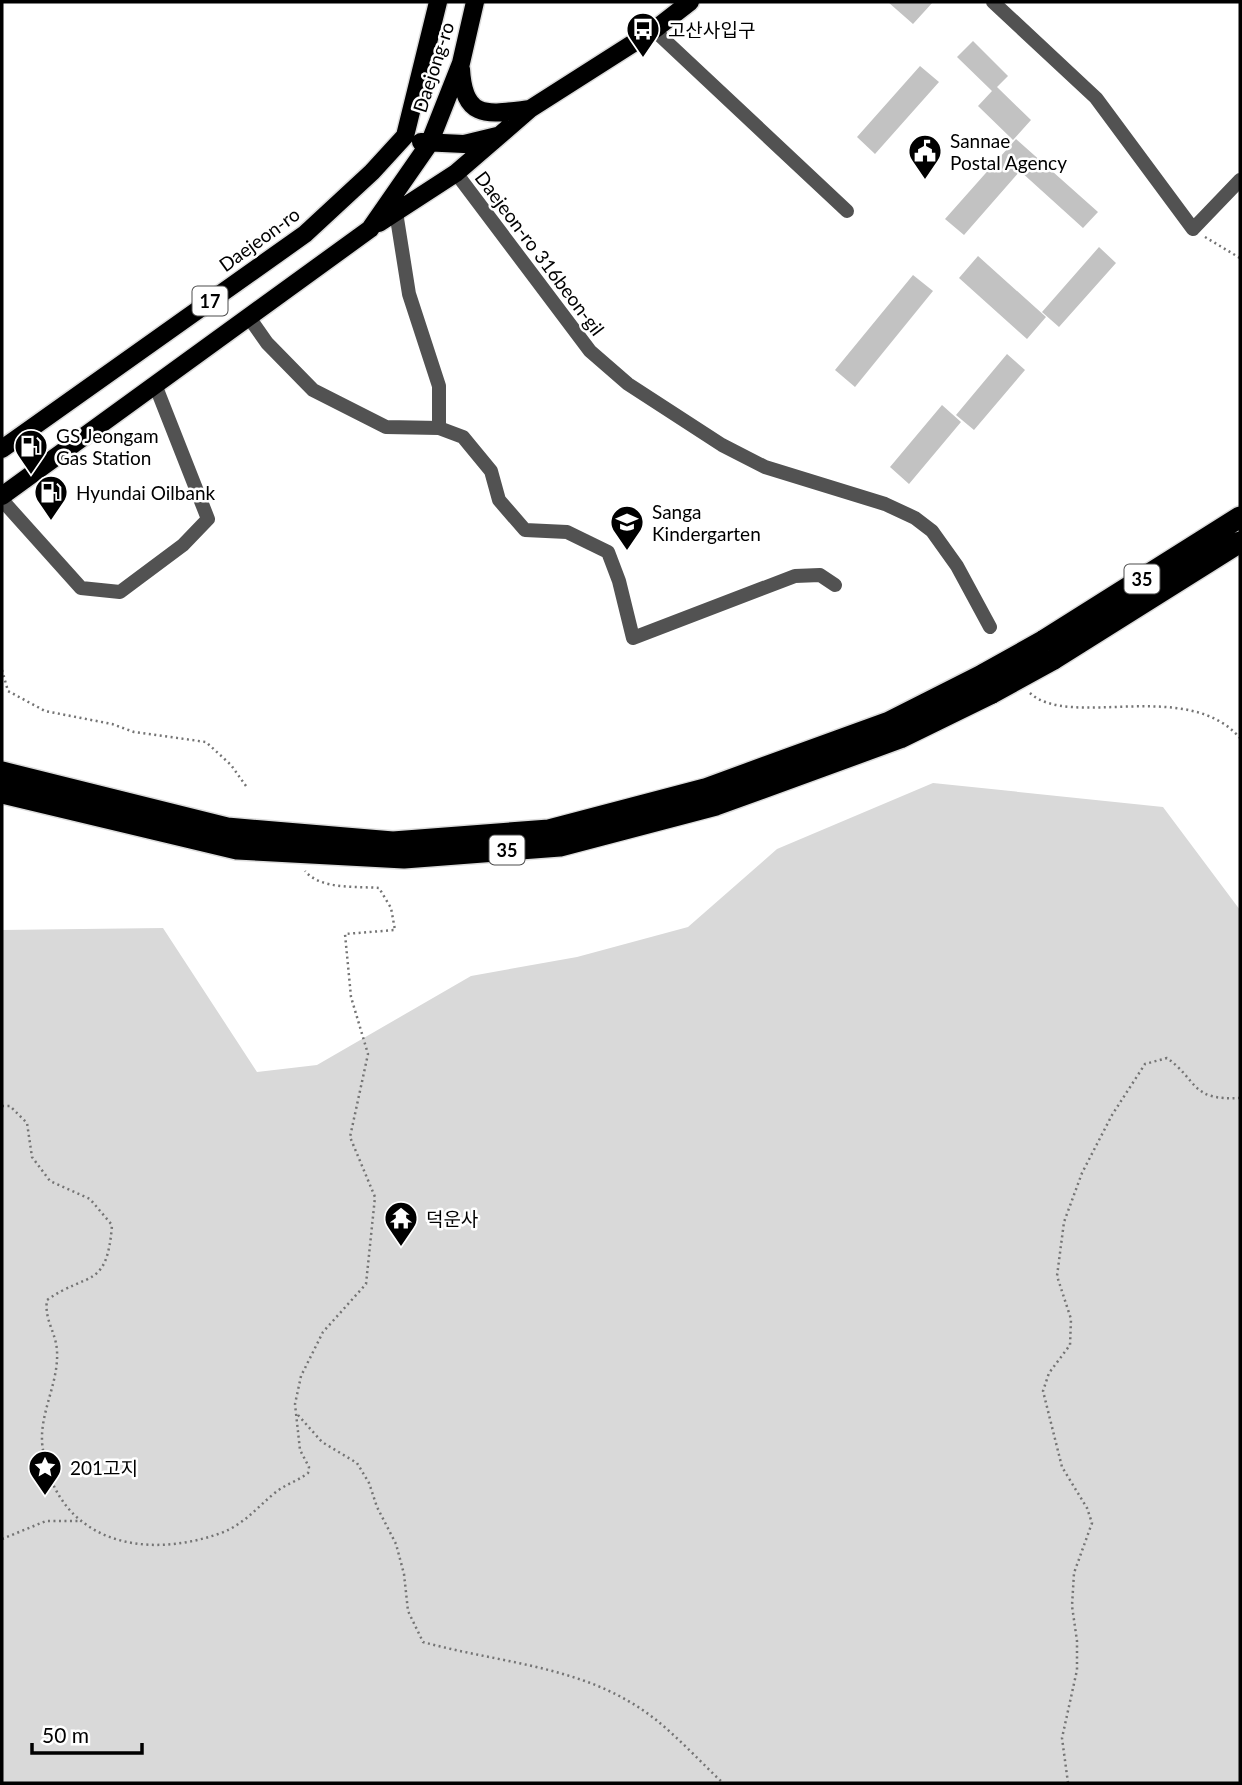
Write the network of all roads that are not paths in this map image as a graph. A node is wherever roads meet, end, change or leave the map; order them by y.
1 (438, 2) edge
2 (475, 2) edge
3 (690, 2) edge
4 (993, 2) edge
5 (654, 30) junction
6 (461, 63) junction
7 (530, 109) junction
8 (405, 136) junction
9 (500, 136) junction
10 (429, 144) junction
11 (456, 173) junction
12 (1240, 180) edge
13 (847, 211) dead end
14 (396, 212) junction
15 (370, 229) junction
16 (248, 316) junction
17 (156, 387) junction
18 (439, 428) junction
19 (2, 449) edge
20 (2, 498) edge
21 (1240, 517) edge
22 (1240, 542) edge
23 (835, 585) dead end
24 (990, 627) dead end
25 (1048, 651) junction
26 (988, 684) junction
27 (2, 772) edge
28 (2, 793) edge

1 - 8 main road, Daejong-ro / 17
2 - 6 main road, Daejong-ro / 17
3 - 5 main road
4 - 12 street
5 - 7 main road
5 - 13 street
6 - 7 main road
6 - 10 main road, Daejong-ro / 17
7 - 9 main road
8 - 10 main road
8 - 19 main road, Daejeon-ro / 17
9 - 10 main road
9 - 11 main road
10 - 15 main road, 17
11 - 14 main road
11 - 24 street, Daejeon-ro 316beon-gil
14 - 15 main road
14 - 18 street
15 - 16 main road, 17
16 - 17 main road, 17
16 - 18 street
17 - 20 main road, 17
17 - 20 street
18 - 23 street
21 - 25 highway, 35
22 - 25 highway, 35
25 - 26 highway, 35, bridge
26 - 27 highway, 35
26 - 28 highway, 35

